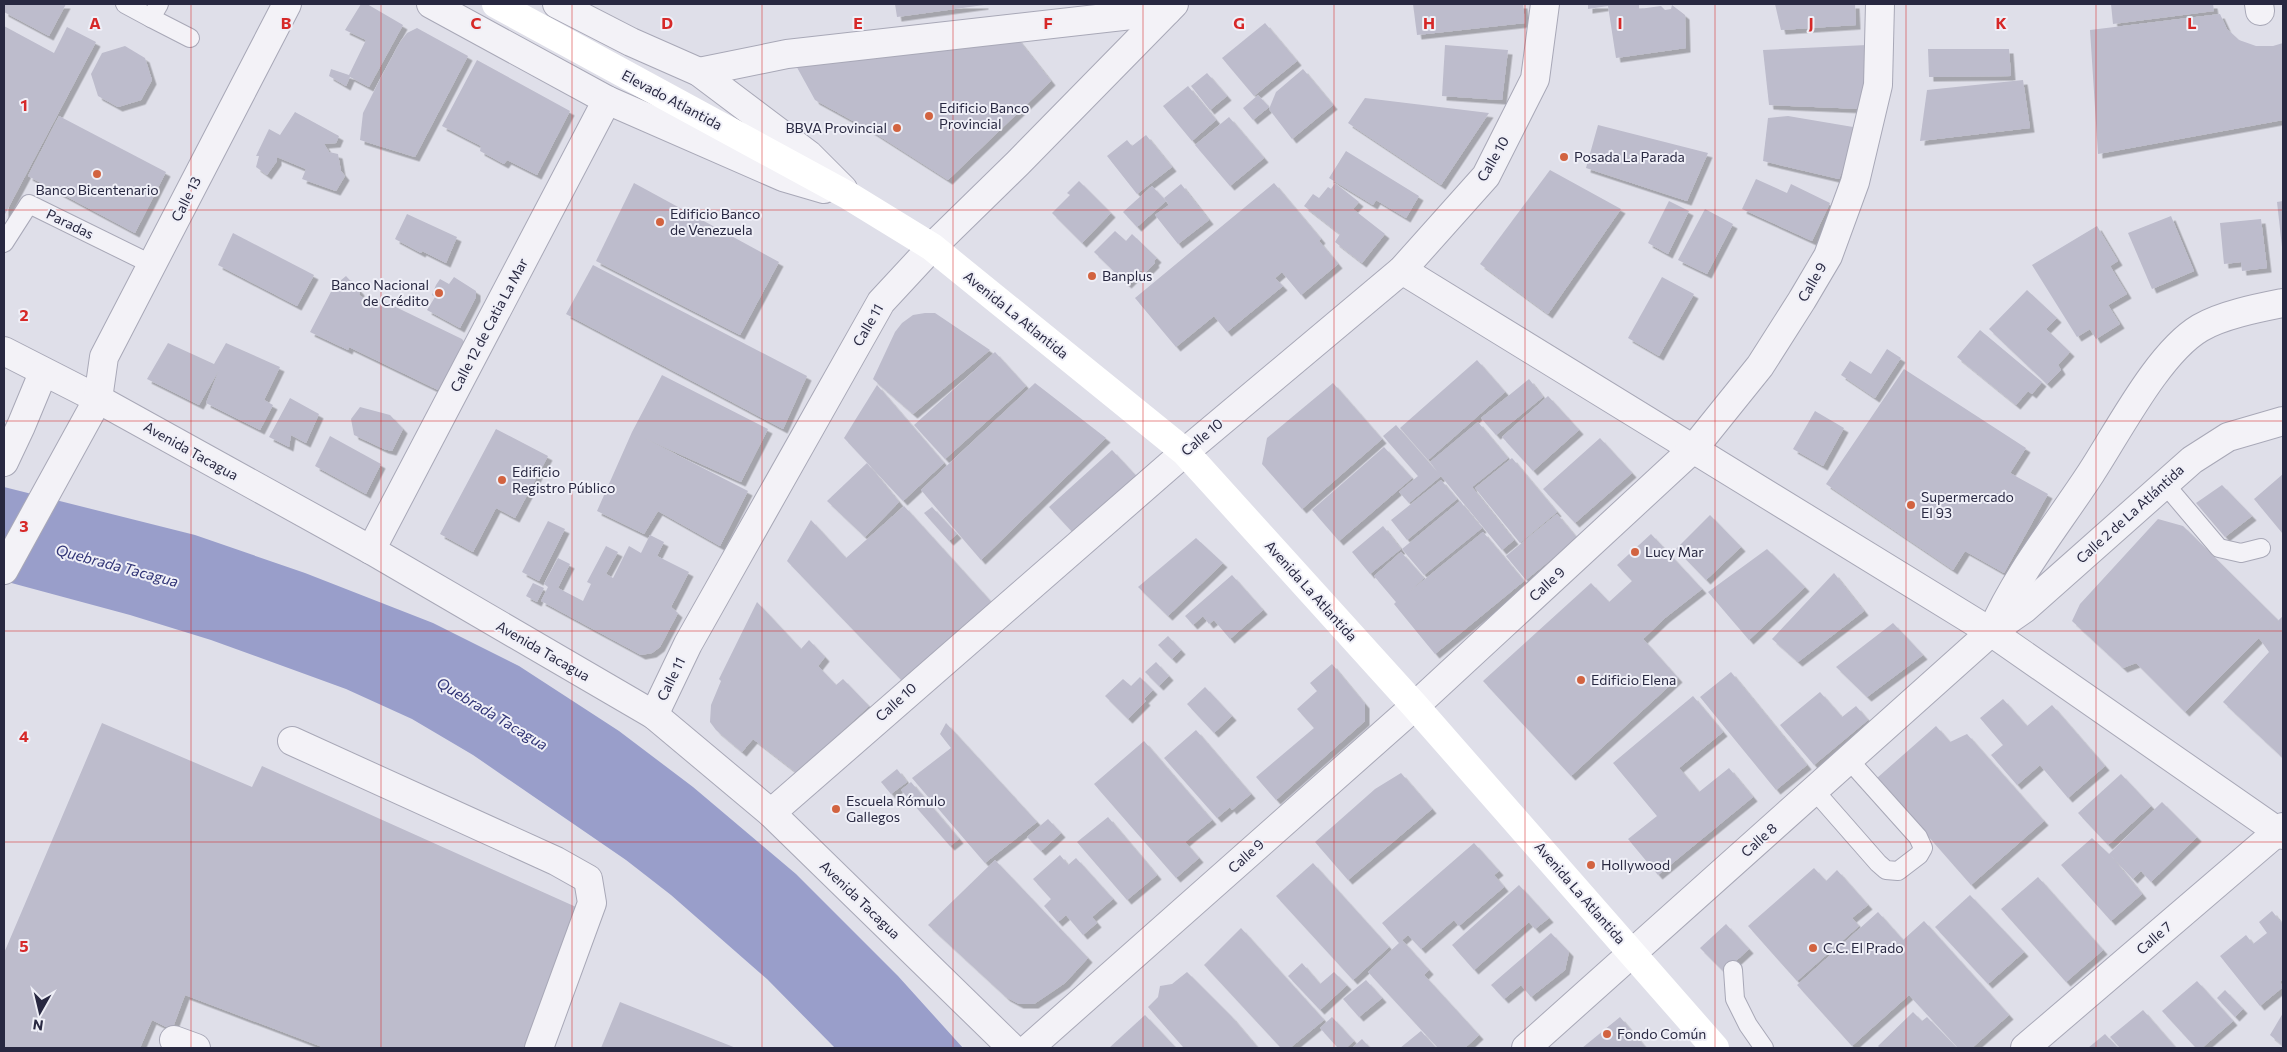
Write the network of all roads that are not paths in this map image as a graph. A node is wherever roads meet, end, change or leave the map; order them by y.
1 (125, 4) edge
2 (287, 4) edge
3 (431, 4) edge
4 (496, 4) edge
5 (557, 4) edge
6 (1545, 4) edge
7 (1880, 4) edge
8 (1171, 7) edge
9 (155, 11) edge
10 (190, 38) dead end
11 (698, 72) junction
12 (607, 100) junction
13 (849, 196) junction
14 (4, 243) edge
15 (932, 247) junction
16 (153, 265) junction
17 (1402, 270) junction
18 (2283, 303) edge
19 (4, 351) edge
20 (43, 373) junction
21 (98, 399) junction
22 (2283, 421) edge
23 (1694, 448) junction
24 (1185, 452) junction
25 (4, 462) edge
26 (2164, 483) junction
27 (2261, 548) dead end
28 (371, 550) junction
29 (4, 570) edge
30 (1991, 632) junction
31 (1415, 706) junction
32 (654, 715) junction
33 (292, 741) dead end
34 (1849, 760) junction
35 (1814, 790) junction
36 (771, 813) junction
37 (2282, 831) edge
38 (1633, 953) junction
39 (1733, 970) dead end
40 (540, 1048) edge
41 (1012, 1048) edge
42 (1029, 1048) edge
43 (1526, 1048) edge
44 (1715, 1048) edge
45 (1764, 1048) edge
46 (2025, 1048) edge

1 - 9 lane
2 - 16 street, Calle 13
3 - 12 street
4 - 13 street, Elevado Atlantida
5 - 11 street
6 - 17 street, Calle 10
7 - 23 street, Calle 9
8 - 11 street
8 - 15 street, Calle 11
9 - 10 lane
11 - 13 street
12 - 13 street
12 - 28 street, Calle 12 de Catia La Mar
13 - 15 street, Avenida La Atlantida
14 - 16 lane, Paradas
15 - 24 street, Avenida La Atlantida
15 - 32 street, Calle 11
16 - 21 street, Calle 13
17 - 23 street
17 - 24 street, Calle 10
18 - 30 street
19 - 20 street, Avenida Tacagua
20 - 21 street, Avenida Tacagua
20 - 25 street
21 - 28 street, Avenida Tacagua
21 - 29 street
22 - 26 street, Calle 2 de La Atlántida
23 - 30 street
23 - 31 street, Calle 9
24 - 31 street, Avenida La Atlantida
24 - 36 street, Calle 10
26 - 27 lane
26 - 30 street, Calle 2 de La Atlántida
28 - 32 street, Avenida Tacagua
30 - 34 street, Calle 8
30 - 37 street
31 - 38 street, Avenida La Atlantida
31 - 42 street, Calle 9
32 - 36 street, Avenida Tacagua
33 - 40 street
34 - 35 street, Calle 8
34 - 35 lane
35 - 38 street, Calle 8
36 - 41 street, Avenida Tacagua
37 - 46 street, Calle 7
38 - 43 street, Calle 8
38 - 44 street, Avenida La Atlantida
39 - 45 lane

